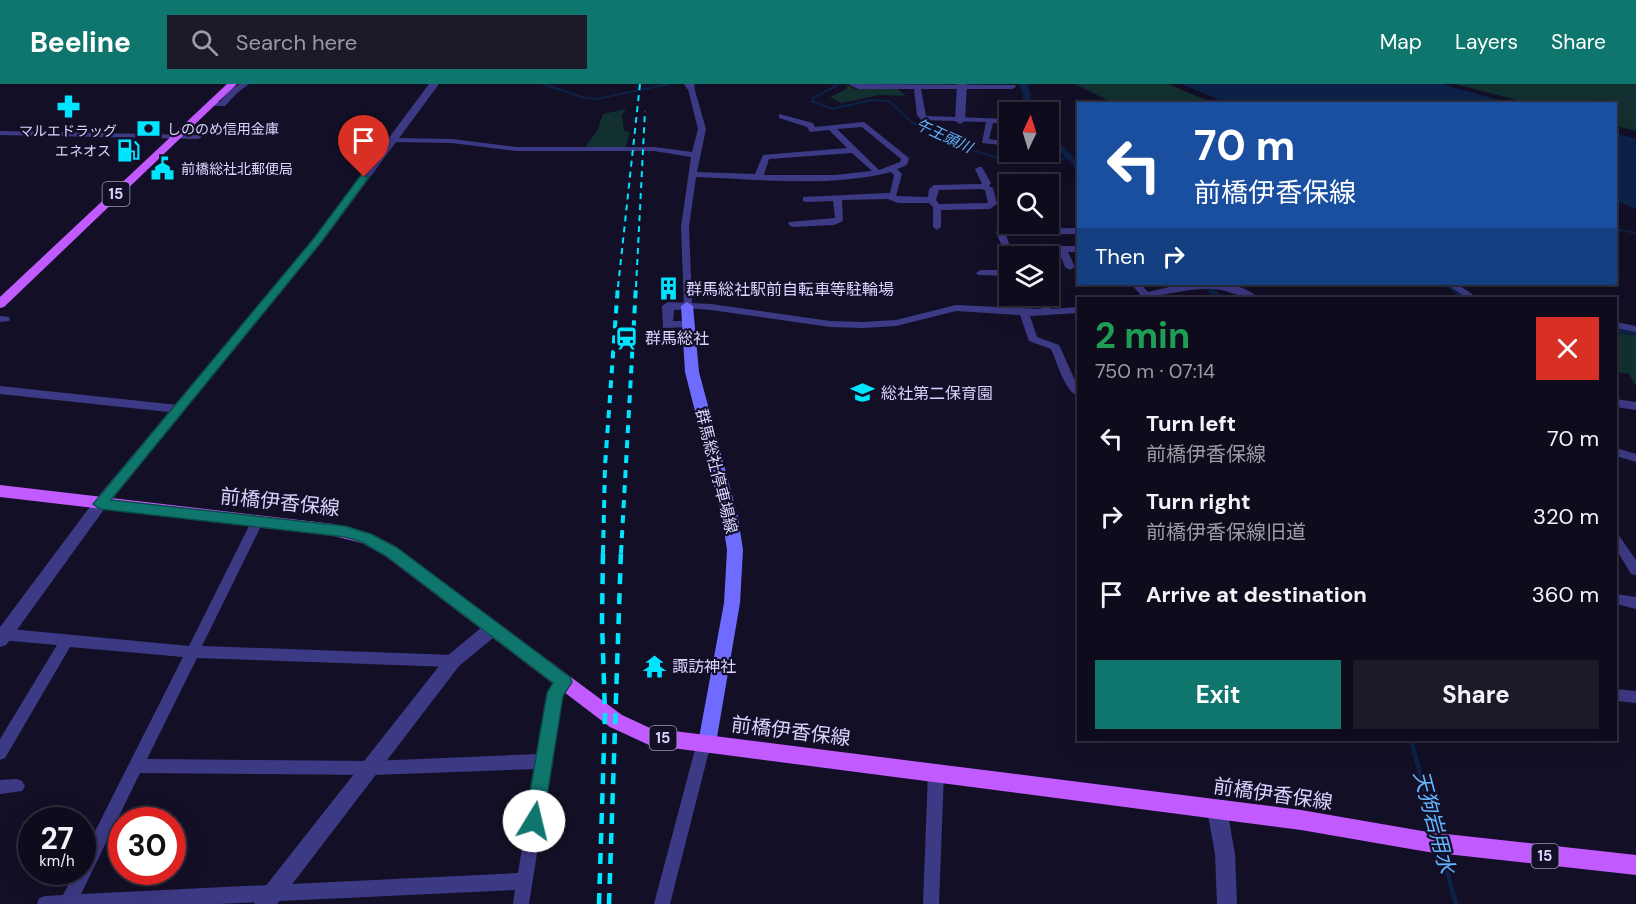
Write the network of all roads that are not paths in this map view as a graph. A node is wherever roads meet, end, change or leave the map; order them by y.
1 (221, 84) edge
2 (232, 84) edge
3 (245, 84) edge
4 (434, 84) edge
5 (852, 84) edge
6 (690, 86) edge
7 (917, 86) edge
8 (962, 86) edge
9 (1012, 87) dead end
10 (212, 104) junction
11 (782, 116) dead end
12 (990, 120) junction
13 (999, 120) edge
14 (960, 121) junction
15 (831, 128) junction
16 (0, 133) edge
17 (166, 135) junction
18 (178, 136) junction
19 (198, 137) dead end
20 (391, 140) junction
21 (999, 143) edge
22 (854, 150) junction
23 (695, 155) junction
24 (892, 169) junction
25 (979, 169) dead end
26 (878, 173) junction
27 (692, 174) junction
28 (759, 176) junction
29 (984, 187) junction
30 (889, 196) junction
31 (837, 198) junction
32 (806, 199) dead end
33 (934, 203) junction
34 (792, 224) dead end
35 (937, 227) dead end
36 (1077, 231) edge
37 (1062, 249) junction
38 (1077, 249) edge
39 (1070, 267) dead end
40 (981, 273) dead end
41 (999, 273) edge
42 (1214, 285) edge
43 (1453, 285) edge
44 (0, 291) edge
45 (1143, 297) edge
46 (1252, 297) edge
47 (1471, 297) edge
48 (0, 304) edge
49 (687, 306) junction
50 (1045, 306) edge
51 (1077, 309) edge
52 (1047, 312) junction
53 (1024, 313) junction
54 (1617, 325) edge
55 (1636, 329) edge
56 (0, 390) edge
57 (1077, 391) edge
58 (1617, 403) edge
59 (1636, 406) edge
60 (178, 409) junction
61 (1617, 452) edge
62 (1636, 458) edge
63 (0, 491) edge
64 (100, 504) junction
65 (257, 522) junction
66 (1617, 542) edge
67 (1636, 570) edge
68 (1617, 599) edge
69 (1636, 603) edge
70 (493, 628) junction
71 (1, 636) edge
72 (67, 640) junction
73 (192, 652) junction
74 (453, 661) junction
75 (564, 682) junction
76 (1617, 695) edge
77 (1636, 697) edge
78 (708, 743) junction
79 (0, 753) edge
80 (544, 761) junction
81 (136, 766) junction
82 (372, 768) junction
83 (936, 772) junction
84 (17, 786) dead end
85 (0, 787) edge
86 (1217, 809) junction
87 (1636, 864) edge
88 (524, 881) junction
89 (268, 899) edge
90 (68, 903) edge
91 (45, 904) edge
92 (521, 904) edge
93 (662, 904) edge
94 (931, 904) edge
95 (1227, 904) edge

1 - 17 main road, 15
2 - 10 main road, 15
3 - 10 street
4 - 20 street
5 - 7 street
6 - 23 street
7 - 8 street
7 - 14 street
8 - 9 street
8 - 14 street
10 - 18 main road, 15
11 - 15 street
12 - 13 street
12 - 14 street
12 - 21 street
15 - 22 street
15 - 24 street
16 - 17 street
17 - 18 street
17 - 44 main road, 15
18 - 19 street
18 - 48 main road, 15
20 - 23 street
20 - 60 street
22 - 26 street
22 - 28 street
23 - 27 street
24 - 26 street
24 - 30 street
25 - 29 street
26 - 28 street
27 - 28 street
27 - 49 street
29 - 33 street
29 - 33 street
30 - 31 street
30 - 33 street
31 - 32 street
31 - 34 street
33 - 35 street
36 - 37 street
37 - 38 street
37 - 39 street
40 - 41 street
42 - 45 street
42 - 46 street
43 - 47 street
49 - 53 street
49 - 78 main road, 群馬総社停車場線
50 - 52 street
51 - 52 street
52 - 53 street
53 - 57 street
54 - 55 street
56 - 60 street
58 - 59 street
60 - 64 street
61 - 62 street
63 - 64 main road, 前橋伊香保線 / 15
64 - 65 main road, 前橋伊香保線 / 15
64 - 71 street
65 - 70 main road, 前橋伊香保線 / 15
65 - 73 street
66 - 67 street
68 - 69 street
70 - 74 street
70 - 75 main road, 前橋伊香保線 / 15
71 - 72 street
72 - 73 street
72 - 79 street
73 - 74 street
73 - 81 street
74 - 82 street
75 - 78 main road, 前橋伊香保線 / 15
75 - 80 street
76 - 77 street
78 - 83 main road, 前橋伊香保線 / 15
78 - 93 street
80 - 82 street
80 - 88 street
81 - 82 street
81 - 90 street
82 - 89 street
83 - 86 main road, 前橋伊香保線 / 15
83 - 94 street
84 - 85 street
86 - 87 main road, 前橋伊香保線 / 15
86 - 95 street
88 - 89 street
88 - 92 street
89 - 90 street
90 - 91 street

